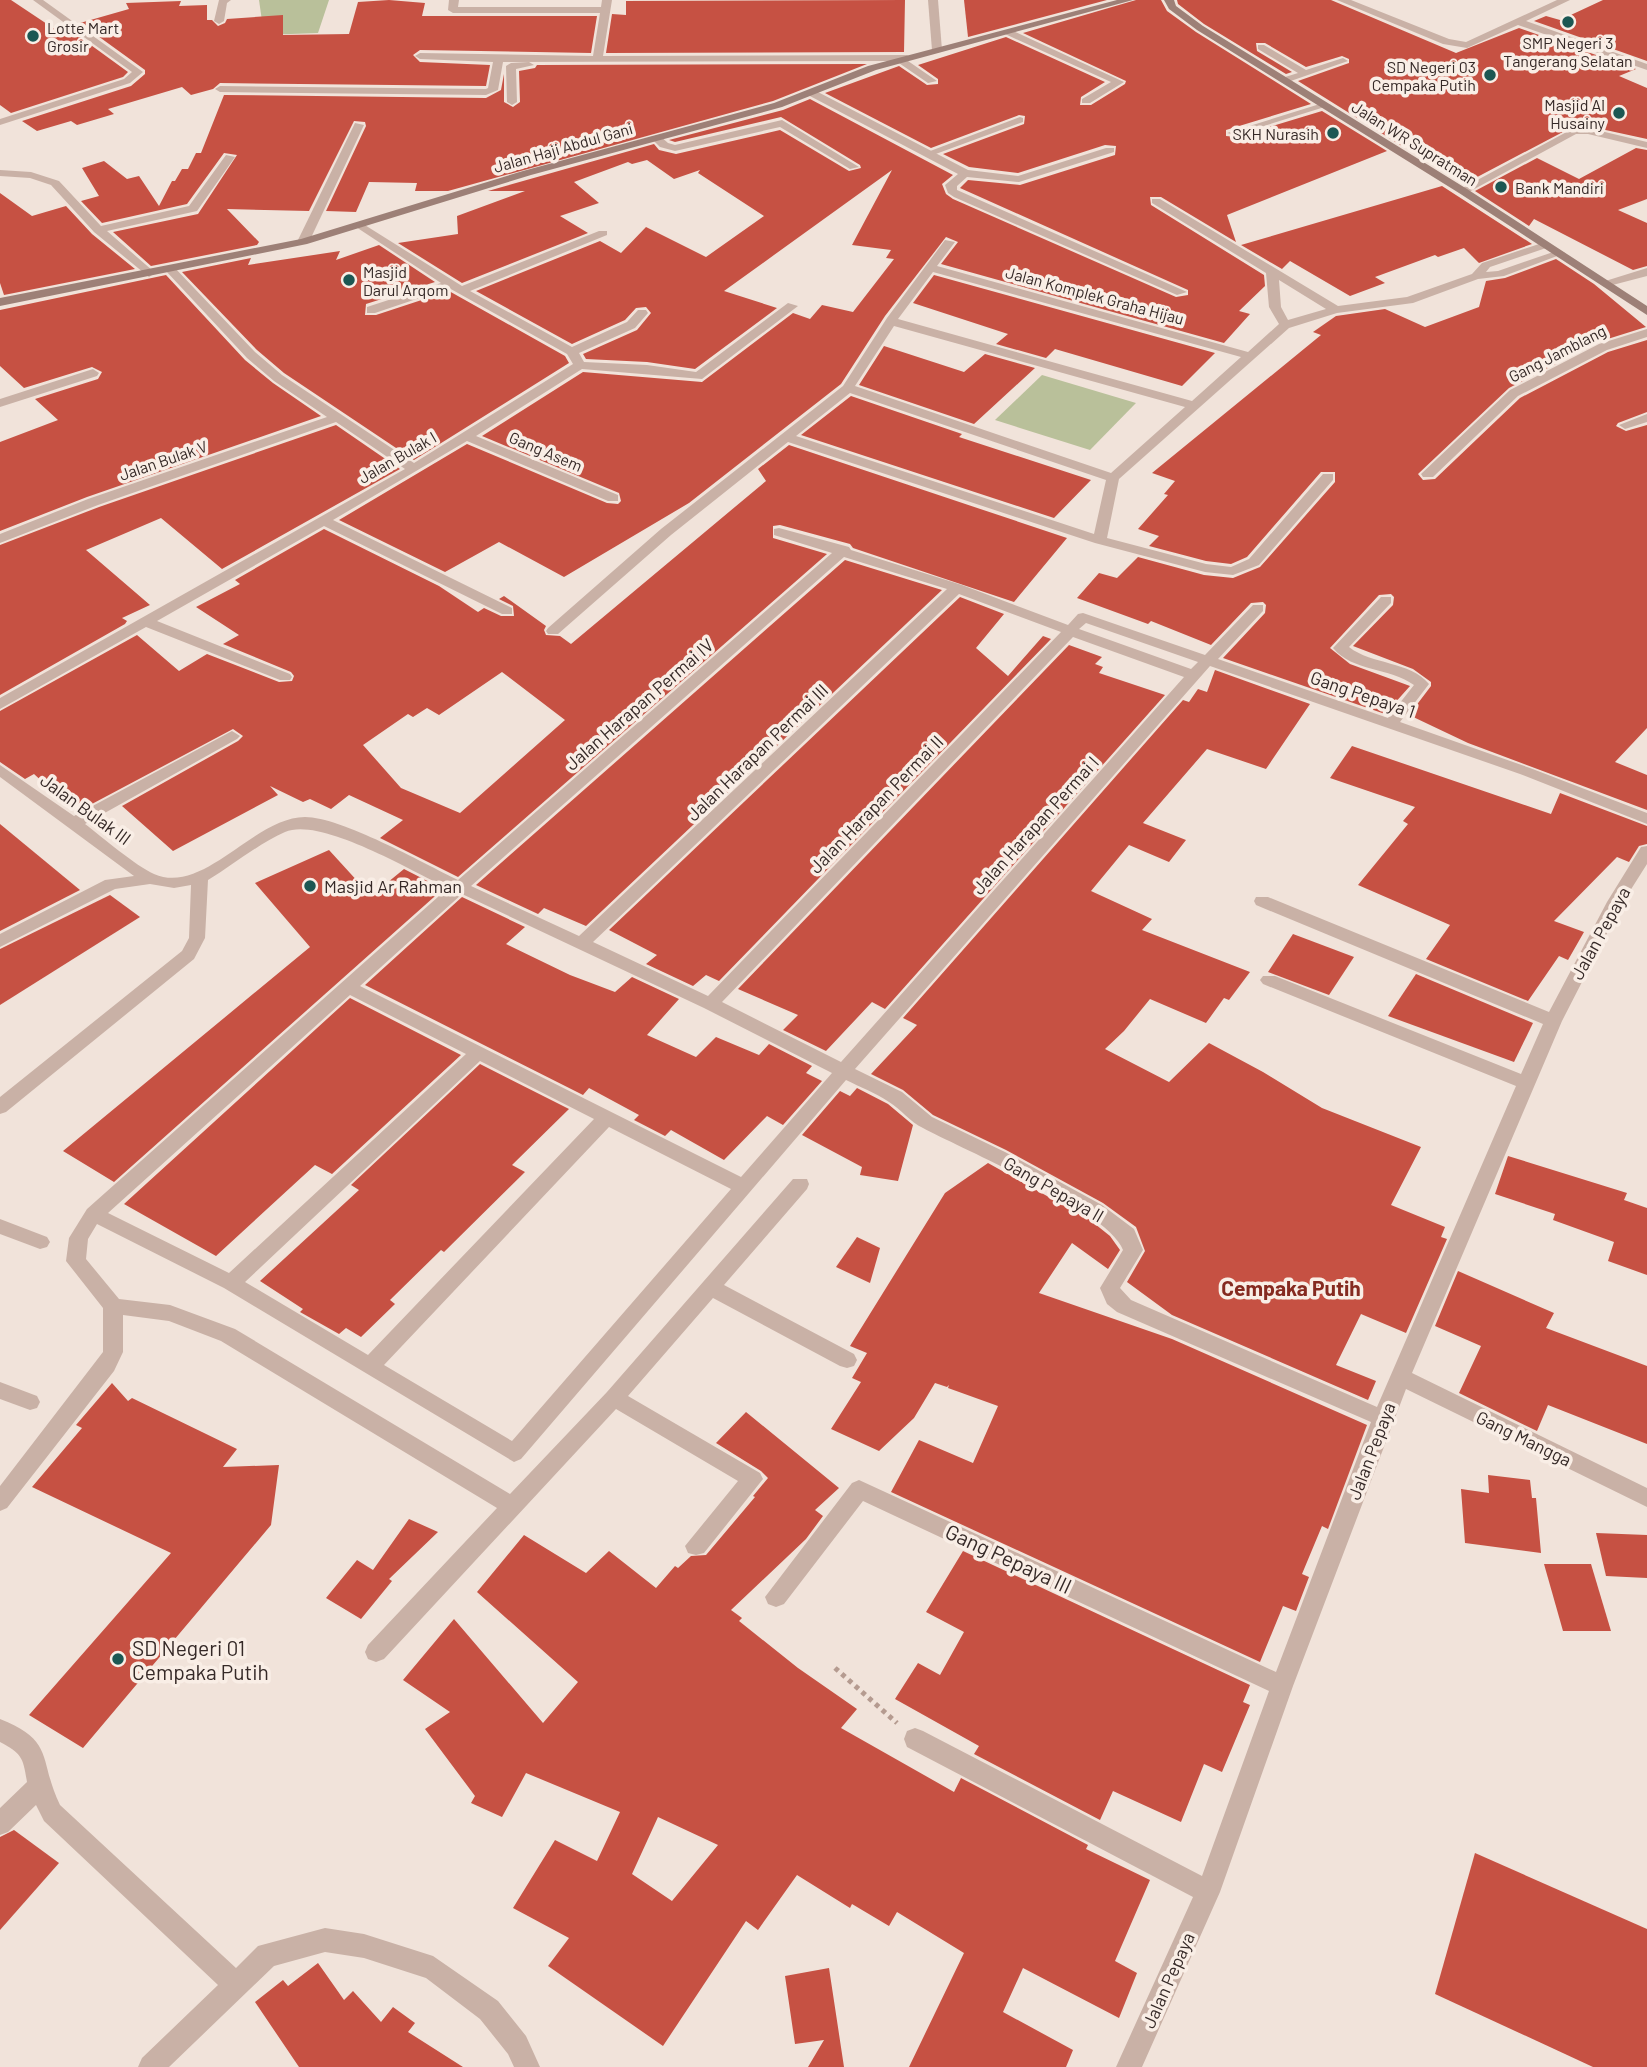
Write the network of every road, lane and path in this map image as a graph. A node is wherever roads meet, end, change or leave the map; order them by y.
1 (37, 0) edge
2 (226, 0) edge
3 (454, 0) edge
4 (933, 0) edge
5 (1128, 0) edge
6 (1169, 0) edge
7 (1342, 0) edge
8 (1565, 0) edge
9 (606, 5) edge
10 (219, 21) dead end
11 (1519, 22) junction
12 (1008, 32) junction
13 (1261, 47) dead end
14 (937, 50) junction
15 (420, 56) dead end
16 (598, 57) junction
17 (499, 59) junction
18 (904, 59) junction
19 (1343, 61) dead end
20 (1647, 66) edge
21 (872, 68) junction
22 (1305, 73) junction
23 (1285, 80) junction
24 (932, 81) dead end
25 (219, 89) dead end
26 (812, 93) junction
27 (1086, 101) dead end
28 (512, 102) dead end
29 (1326, 105) junction
30 (1020, 120) dead end
31 (0, 122) edge
32 (359, 125) dead end
33 (1232, 133) dead end
34 (655, 138) junction
35 (1647, 145) edge
36 (1110, 150) dead end
37 (930, 153) junction
38 (230, 157) dead end
39 (854, 167) dead end
40 (0, 173) edge
41 (965, 173) junction
42 (1463, 191) junction
43 (1156, 201) dead end
44 (360, 225) junction
45 (97, 230) junction
46 (603, 233) dead end
47 (303, 242) junction
48 (949, 242) dead end
49 (1545, 244) junction
50 (1559, 253) junction
51 (931, 268) junction
52 (170, 269) junction
53 (1272, 271) junction
54 (1647, 272) edge
55 (149, 274) junction
56 (1476, 276) junction
57 (1605, 283) junction
58 (456, 287) junction
59 (1181, 292) dead end
60 (0, 302) edge
61 (792, 306) dead end
62 (371, 310) dead end
63 (1336, 310) junction
64 (1647, 311) edge
65 (642, 313) dead end
66 (891, 321) junction
67 (1284, 325) junction
68 (1647, 333) edge
69 (572, 352) junction
70 (1250, 356) junction
71 (580, 365) junction
72 (93, 373) dead end
73 (848, 388) junction
74 (3, 398) edge
75 (1194, 406) junction
76 (339, 418) junction
77 (1647, 418) edge
78 (1625, 425) dead end
79 (465, 436) junction
80 (786, 437) junction
81 (414, 469) junction
82 (1428, 474) dead end
83 (1328, 477) dead end
84 (1113, 478) junction
85 (613, 498) dead end
86 (322, 520) junction
87 (779, 532) dead end
88 (0, 539) edge
89 (1100, 540) junction
90 (844, 550) junction
91 (957, 588) junction
92 (1386, 600) dead end
93 (1258, 608) dead end
94 (507, 611) dead end
95 (144, 621) junction
96 (553, 631) dead end
97 (1070, 631) junction
98 (1209, 661) junction
99 (1194, 676) junction
100 (285, 677) dead end
101 (0, 704) edge
102 (1391, 724) junction
103 (232, 736) dead end
104 (0, 770) edge
105 (1647, 819) edge
106 (74, 823) junction
107 (1647, 850) edge
108 (1639, 877) edge
109 (150, 878) junction
110 (200, 878) junction
111 (461, 886) junction
112 (1262, 901) dead end
113 (0, 941) edge
114 (582, 943) junction
115 (1269, 980) dead end
116 (348, 987) junction
117 (710, 1004) junction
118 (1553, 1021) junction
119 (479, 1052) junction
120 (845, 1070) junction
121 (1528, 1084) junction
122 (0, 1107) edge
123 (607, 1117) junction
124 (800, 1184) dead end
125 (744, 1187) junction
126 (94, 1214) junction
127 (0, 1226) edge
128 (40, 1242) dead end
129 (231, 1283) junction
130 (710, 1287) junction
131 (113, 1306) junction
132 (847, 1360) dead end
133 (369, 1367) junction
134 (1401, 1377) junction
135 (0, 1390) edge
136 (614, 1398) junction
137 (30, 1402) dead end
138 (1383, 1418) junction
139 (1647, 1498) edge
140 (0, 1502) edge
141 (513, 1507) junction
142 (696, 1546) dead end
143 (776, 1597) dead end
144 (376, 1652) dead end
145 (835, 1668) dead end
146 (1282, 1686) junction
147 (0, 1730) edge
148 (915, 1738) joint
149 (39, 1786) junction
150 (0, 1824) edge
151 (1208, 1892) junction
152 (235, 1984) junction
153 (151, 2067) edge
154 (527, 2067) edge
155 (1129, 2067) edge

1 - 31 lane
2 - 10 street
3 - 9 street
4 - 14 street
5 - 12 street, Jalan Haji Abdul Gani
6 - 23 street, Jalan WR Supratman
7 - 11 street
8 - 11 street
9 - 16 street
11 - 20 street
12 - 14 street, Jalan Haji Abdul Gani
12 - 27 street
13 - 22 lane
14 - 18 street, Jalan Haji Abdul Gani
15 - 17 street
16 - 17 street
16 - 18 street
17 - 25 street
18 - 21 street, Jalan Haji Abdul Gani
18 - 24 street
19 - 22 lane
21 - 26 street, Jalan Haji Abdul Gani
21 - 28 street
22 - 23 lane
23 - 29 street, Jalan WR Supratman
26 - 34 street, Jalan Haji Abdul Gani
26 - 37 street
29 - 33 lane
29 - 42 street, Jalan WR Supratman
30 - 37 lane
32 - 47 street
34 - 39 street
34 - 44 street, Jalan Haji Abdul Gani
35 - 42 street
36 - 41 street
37 - 41 street
38 - 45 street
40 - 45 street
41 - 59 street
42 - 49 street, Jalan WR Supratman
43 - 53 street
44 - 47 street, Jalan Haji Abdul Gani
44 - 58 street
45 - 55 street
46 - 58 street
47 - 52 street, Jalan Haji Abdul Gani
48 - 51 street
49 - 50 street, Jalan WR Supratman
49 - 56 street
50 - 56 street
50 - 57 street, Jalan WR Supratman
51 - 66 street
51 - 70 street, Jalan Komplek Graha Hijau
52 - 55 street, Jalan Haji Abdul Gani
52 - 76 street
53 - 63 street
53 - 67 street
54 - 57 street
55 - 60 street, Jalan Haji Abdul Gani
56 - 63 street
57 - 64 street, Jalan WR Supratman
58 - 62 street
58 - 69 street
61 - 71 street
63 - 67 street
65 - 69 street
66 - 73 street
66 - 75 street
67 - 70 street
68 - 82 street, Gang Jamblang
69 - 71 street
70 - 75 street
71 - 79 street, Jalan Bulak I
72 - 74 street
73 - 80 street
73 - 84 street
75 - 84 street
76 - 81 street
76 - 88 street, Jalan Bulak V
77 - 78 street
79 - 81 street, Jalan Bulak I
79 - 85 street, Gang Asem
80 - 89 street
80 - 96 street
81 - 86 street, Jalan Bulak I
83 - 89 street
84 - 89 street
86 - 94 street
86 - 95 street, Jalan Bulak I
87 - 90 street
90 - 91 street
90 - 111 street, Jalan Harapan Permai IV
91 - 97 street
91 - 114 street, Jalan Harapan Permai III
92 - 102 street
93 - 98 street, Jalan Harapan Permai I
95 - 100 street
95 - 101 street, Jalan Bulak I
97 - 98 street, Gang Pepaya 1
97 - 99 street
97 - 117 street, Jalan Harapan Permai II
98 - 99 street, Jalan Harapan Permai I
98 - 102 street, Gang Pepaya 1
99 - 120 street, Jalan Harapan Permai I
102 - 105 street, Gang Pepaya 1
103 - 106 street
104 - 106 street, Jalan Bulak III
106 - 109 street, Jalan Bulak III
107 - 108 street, Jalan Pepaya
108 - 118 street, Jalan Pepaya
109 - 110 street
109 - 113 street
110 - 111 street
110 - 122 street
111 - 114 street
111 - 116 street, Jalan Harapan Permai IV
112 - 118 street
114 - 117 street
115 - 121 street
116 - 119 street
116 - 126 street, Jalan Harapan Permai IV
117 - 120 street
118 - 121 street, Jalan Pepaya
119 - 123 street
119 - 129 street
120 - 125 street, Jalan Harapan Permai I
120 - 138 street, Gang Pepaya II
121 - 134 street, Jalan Pepaya
123 - 125 street
123 - 133 street
124 - 130 street
125 - 133 street, Jalan Harapan Permai I
126 - 129 street
126 - 131 street
127 - 128 street
129 - 133 street
130 - 132 street
130 - 136 street
131 - 140 street
131 - 141 street
134 - 138 street, Jalan Pepaya
134 - 139 street, Gang Mangga
135 - 137 street
136 - 141 street
136 - 142 street
138 - 146 street, Jalan Pepaya
141 - 144 street
143 - 146 street, Gang Pepaya III
145 - 148 path
146 - 151 street, Jalan Pepaya
147 - 149 street
148 - 151 street
149 - 150 street
149 - 152 street
151 - 155 street, Jalan Pepaya
152 - 153 street
152 - 154 street

